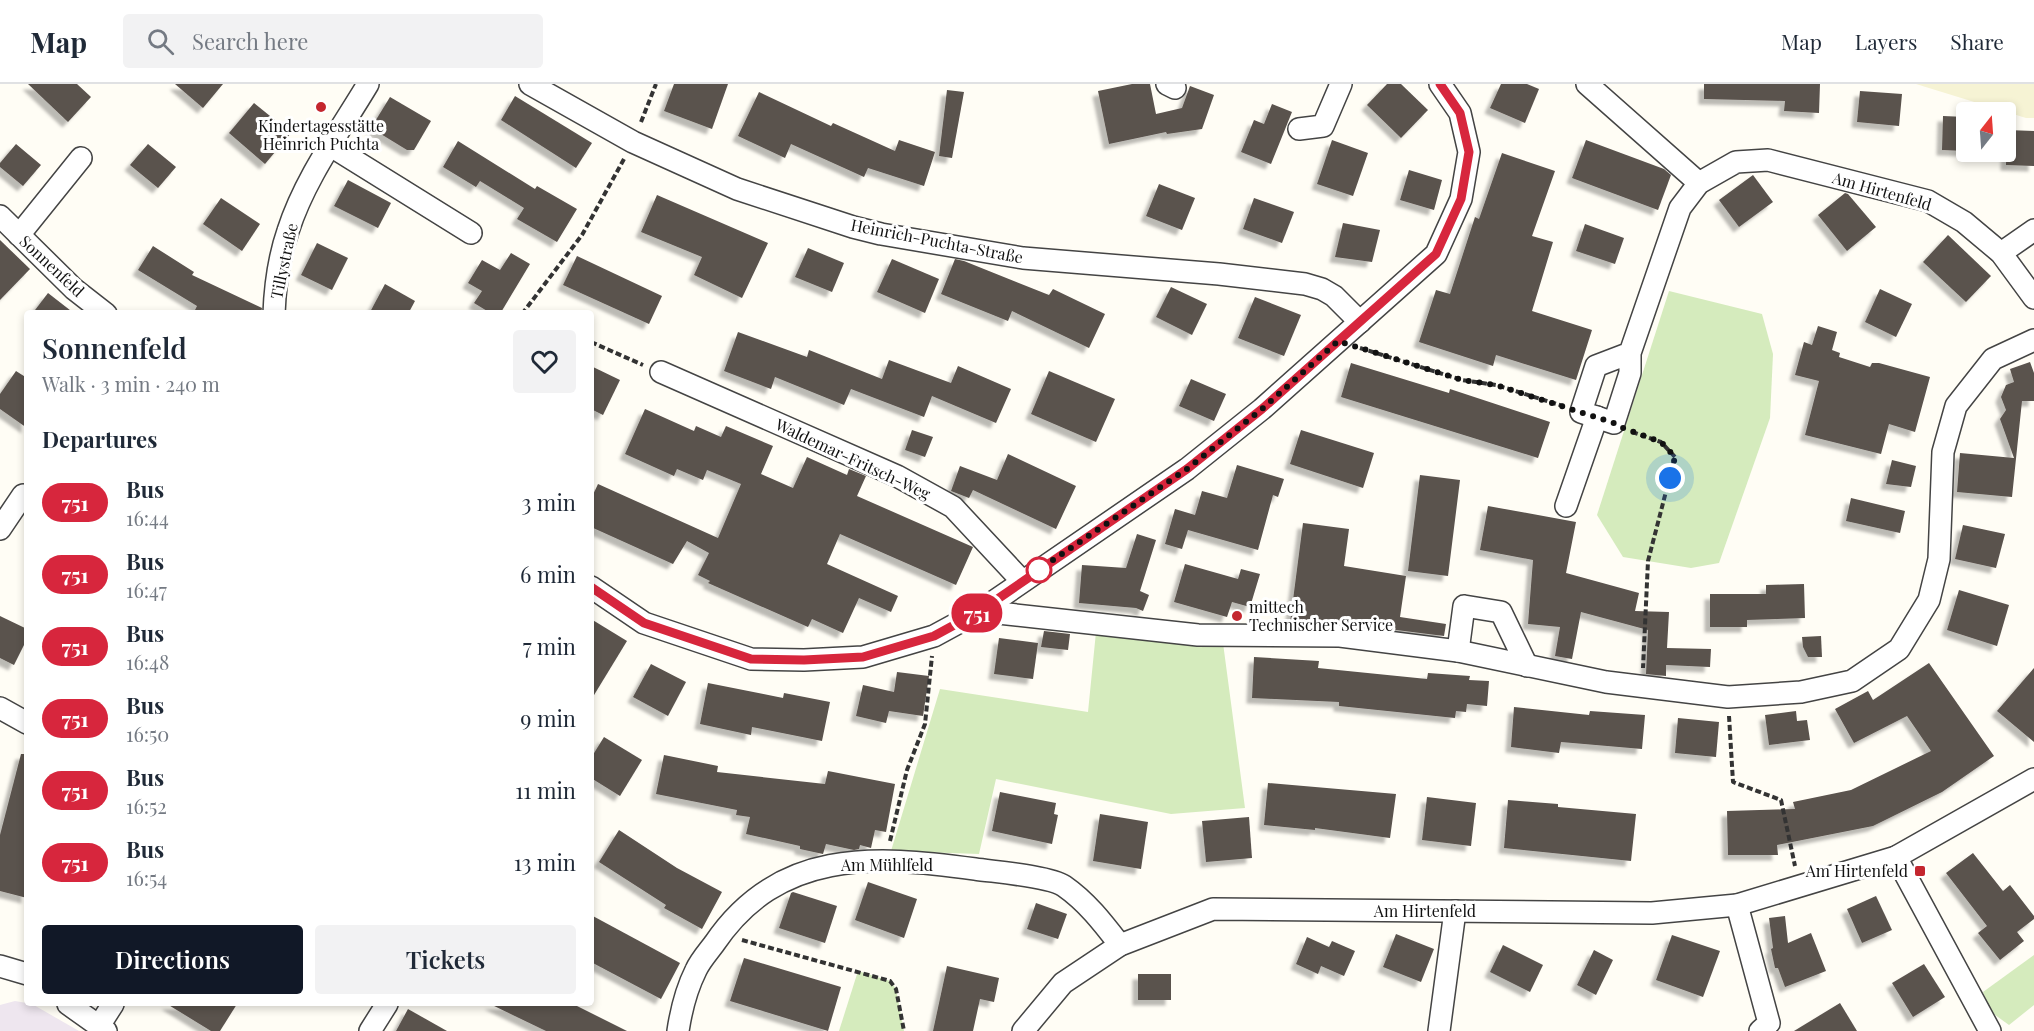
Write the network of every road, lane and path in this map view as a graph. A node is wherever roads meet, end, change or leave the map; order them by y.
1 (368, 84) edge
2 (530, 84) edge
3 (656, 84) edge
4 (1341, 84) edge
5 (1440, 84) edge
6 (1587, 84) edge
7 (1299, 129) dead end
8 (633, 142) junction
9 (330, 146) junction
10 (81, 158) dead end
11 (1699, 183) junction
12 (0, 216) edge
13 (2034, 230) edge
14 (471, 233) dead end
15 (19, 235) junction
16 (2001, 253) junction
17 (2033, 295) edge
18 (101, 310) edge
19 (274, 310) edge
20 (525, 310) edge
21 (1360, 322) junction
22 (2034, 340) edge
23 (1338, 341) junction
24 (594, 343) edge
25 (1630, 353) junction
26 (661, 372) joint
27 (1597, 417) junction
28 (24, 496) edge
29 (1566, 506) dead end
30 (0, 529) edge
31 (1022, 581) junction
32 (594, 589) edge
33 (980, 611) junction
34 (934, 636) junction
35 (1458, 651) junction
36 (1527, 666) junction
37 (1642, 686) junction
38 (1728, 697) junction
39 (0, 708) edge
40 (24, 721) edge
41 (2034, 779) edge
42 (1896, 857) junction
43 (886, 862) junction
44 (1799, 885) junction
45 (1737, 905) junction
46 (1455, 911) junction
47 (721, 934) junction
48 (1120, 945) junction
49 (0, 966) edge
50 (24, 973) edge
51 (71, 1006) edge
52 (112, 1006) edge
53 (386, 1006) edge
54 (103, 1029) edge
55 (370, 1031) edge
56 (678, 1031) edge
57 (904, 1031) edge
58 (1023, 1031) edge
59 (1439, 1031) edge
60 (1760, 1031) edge
61 (1990, 1031) edge

1 - 9 street, Tillystraße
2 - 8 street, Heinrich-Puchta-Straße
3 - 8 path
4 - 7 street
5 - 21 street
6 - 11 street
8 - 20 path
8 - 21 street, Heinrich-Puchta-Straße
9 - 14 street
9 - 19 street, Tillystraße
10 - 15 street
11 - 16 street, Am Hirtenfeld
11 - 25 street, Am Hirtenfeld
12 - 15 street, Sonnenfeld
13 - 16 street
15 - 18 street, Sonnenfeld
16 - 17 street, Am Hirtenfeld
21 - 23 street
22 - 38 street
23 - 27 path
23 - 31 street
24 - 26 path
25 - 27 street, Am Hirtenfeld
25 - 27 street
26 - 31 street, Waldemar-Fritsch-Weg
27 - 29 street
27 - 37 path
28 - 30 street
31 - 33 street
32 - 34 street
33 - 34 street
33 - 35 street
34 - 43 path
35 - 36 street
35 - 36 street
36 - 37 street
37 - 38 street
38 - 44 path
39 - 40 street
41 - 42 street, Am Hirtenfeld
42 - 44 street, Am Hirtenfeld
42 - 61 street
43 - 47 street, Am Mühlfeld
43 - 48 street, Am Mühlfeld
44 - 45 street, Am Hirtenfeld
45 - 46 street, Am Hirtenfeld
45 - 60 street
46 - 48 street, Am Hirtenfeld
46 - 59 street
47 - 56 street, Am Mühlfeld
47 - 57 path
48 - 58 street, Am Hirtenfeld
49 - 50 street
51 - 54 street
52 - 54 street
53 - 55 street

